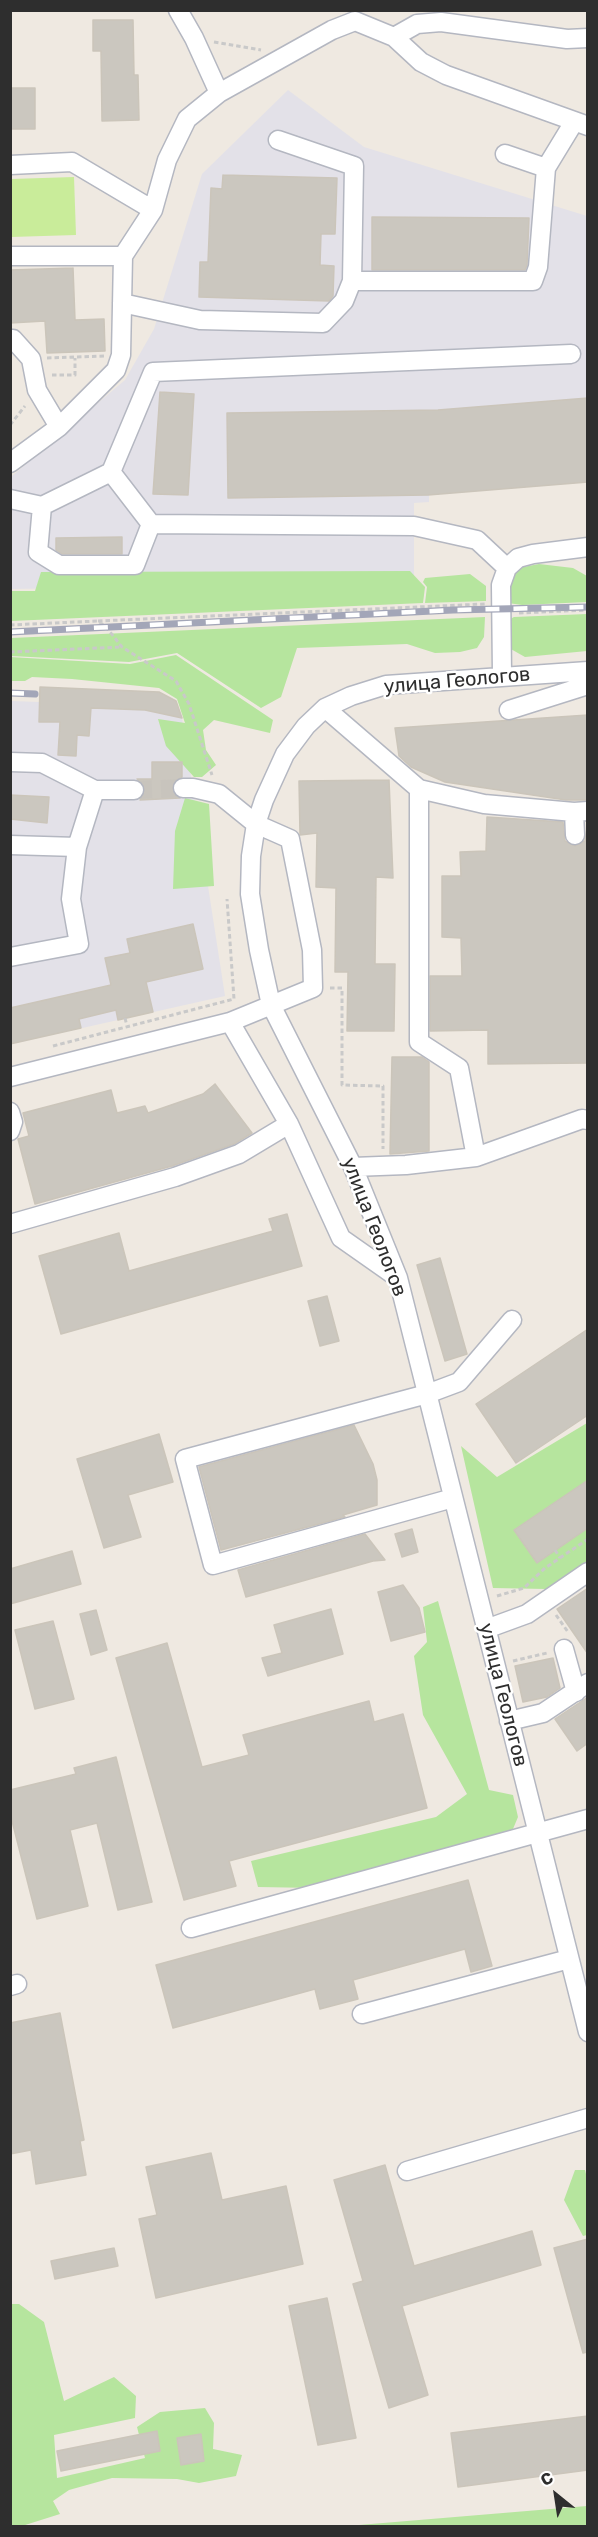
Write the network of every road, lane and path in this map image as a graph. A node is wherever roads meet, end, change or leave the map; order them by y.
1 (178, 10) edge
2 (354, 16) edge
3 (394, 37) junction
4 (194, 38) junction
5 (588, 38) edge
6 (286, 55) junction
7 (219, 93) junction
8 (581, 124) edge
9 (278, 140) dead end
10 (505, 154) dead end
11 (10, 165) edge
12 (546, 168) junction
13 (153, 210) junction
14 (10, 256) edge
15 (123, 256) junction
16 (352, 281) junction
17 (122, 303) junction
18 (10, 339) edge
19 (571, 354) dead end
20 (121, 355) junction
21 (75, 358) junction
22 (35, 375) junction
23 (10, 425) edge
24 (59, 427) junction
25 (10, 463) edge
26 (111, 472) junction
27 (10, 499) edge
28 (42, 506) junction
29 (151, 524) junction
30 (588, 548) edge
31 (507, 568) junction
32 (502, 609) junction
33 (588, 610) edge
34 (98, 621) junction
35 (10, 625) edge
36 (122, 647) junction
37 (10, 652) edge
38 (588, 671) edge
39 (502, 675) junction
40 (588, 684) edge
41 (325, 708) junction
42 (509, 710) dead end
43 (10, 762) edge
44 (208, 764) dead end
45 (183, 788) tunnel mouth
46 (419, 789) junction
47 (95, 790) junction
48 (134, 790) tunnel mouth
49 (581, 812) edge
50 (256, 824) junction
51 (575, 835) dead end
52 (10, 845) edge
53 (77, 847) junction
54 (227, 899) dead end
55 (10, 957) edge
56 (313, 988) junction
57 (271, 1005) junction
58 (125, 1018) dead end
59 (230, 1022) junction
60 (127, 1026) junction
61 (44, 1049) dead end
62 (10, 1077) edge
63 (10, 1112) edge
64 (588, 1120) edge
65 (289, 1124) junction
66 (10, 1131) edge
67 (476, 1156) junction
68 (383, 1166) junction
69 (353, 1167) junction
70 (10, 1224) edge
71 (398, 1278) junction
72 (512, 1320) dead end
73 (427, 1394) junction
74 (453, 1498) junction
75 (588, 1539) edge
76 (555, 1550) dead end
77 (560, 1558) junction
78 (588, 1572) edge
79 (491, 1598) dead end
80 (551, 1608) dead end
81 (486, 1629) junction
82 (564, 1649) junction
83 (508, 1662) dead end
84 (582, 1687) edge
85 (509, 1721) junction
86 (588, 1818) edge
87 (538, 1833) junction
88 (191, 1928) dead end
89 (569, 1959) junction
90 (362, 2014) dead end
91 (588, 2032) edge
92 (588, 2118) edge
93 (406, 2171) dead end

1 - 4 street
2 - 3 street
2 - 6 street
3 - 5 street
3 - 8 street
4 - 6 path
4 - 7 street
6 - 7 street
7 - 13 street
8 - 12 street
9 - 16 street
10 - 12 street
11 - 13 street
12 - 16 street
13 - 15 street
14 - 15 street
15 - 17 street
16 - 17 street
17 - 20 street
18 - 22 street
19 - 26 street
20 - 21 path
20 - 24 street
21 - 22 path
21 - 22 path
22 - 23 path
22 - 24 street
24 - 25 street
26 - 28 street
26 - 29 street
27 - 28 street
28 - 29 street
29 - 31 street
30 - 31 street
31 - 32 street
32 - 33 path
32 - 34 path
32 - 39 street
34 - 35 path
34 - 36 path
36 - 37 path
36 - 44 path
38 - 39 street, улица Геологов
39 - 41 street, улица Геологов
40 - 42 street
41 - 46 street
41 - 50 street, улица Геологов
43 - 47 street
45 - 50 street
46 - 49 street
46 - 67 street
47 - 48 street
47 - 53 street
49 - 51 street
50 - 56 street
50 - 57 street, улица Геологов
52 - 53 street
53 - 55 street
54 - 60 path
56 - 57 street
56 - 68 path
57 - 59 street
57 - 69 street, улица Геологов
58 - 60 path
59 - 62 street
59 - 65 street
60 - 61 path
63 - 66 street
64 - 67 street
65 - 70 street
65 - 71 street
67 - 68 street
68 - 69 street
69 - 71 street, улица Геологов
71 - 73 street, улица Геологов
72 - 73 street
73 - 74 street, улица Геологов
73 - 74 street
74 - 81 street, улица Геологов
75 - 77 path
76 - 77 path
77 - 79 path
78 - 81 street
80 - 82 path
81 - 85 street, улица Геологов
82 - 83 path
82 - 84 street
84 - 85 street
85 - 87 street, улица Геологов
86 - 87 street
87 - 88 street
87 - 89 street, улица Геологов
89 - 90 street
89 - 91 street, улица Геологов
92 - 93 street

